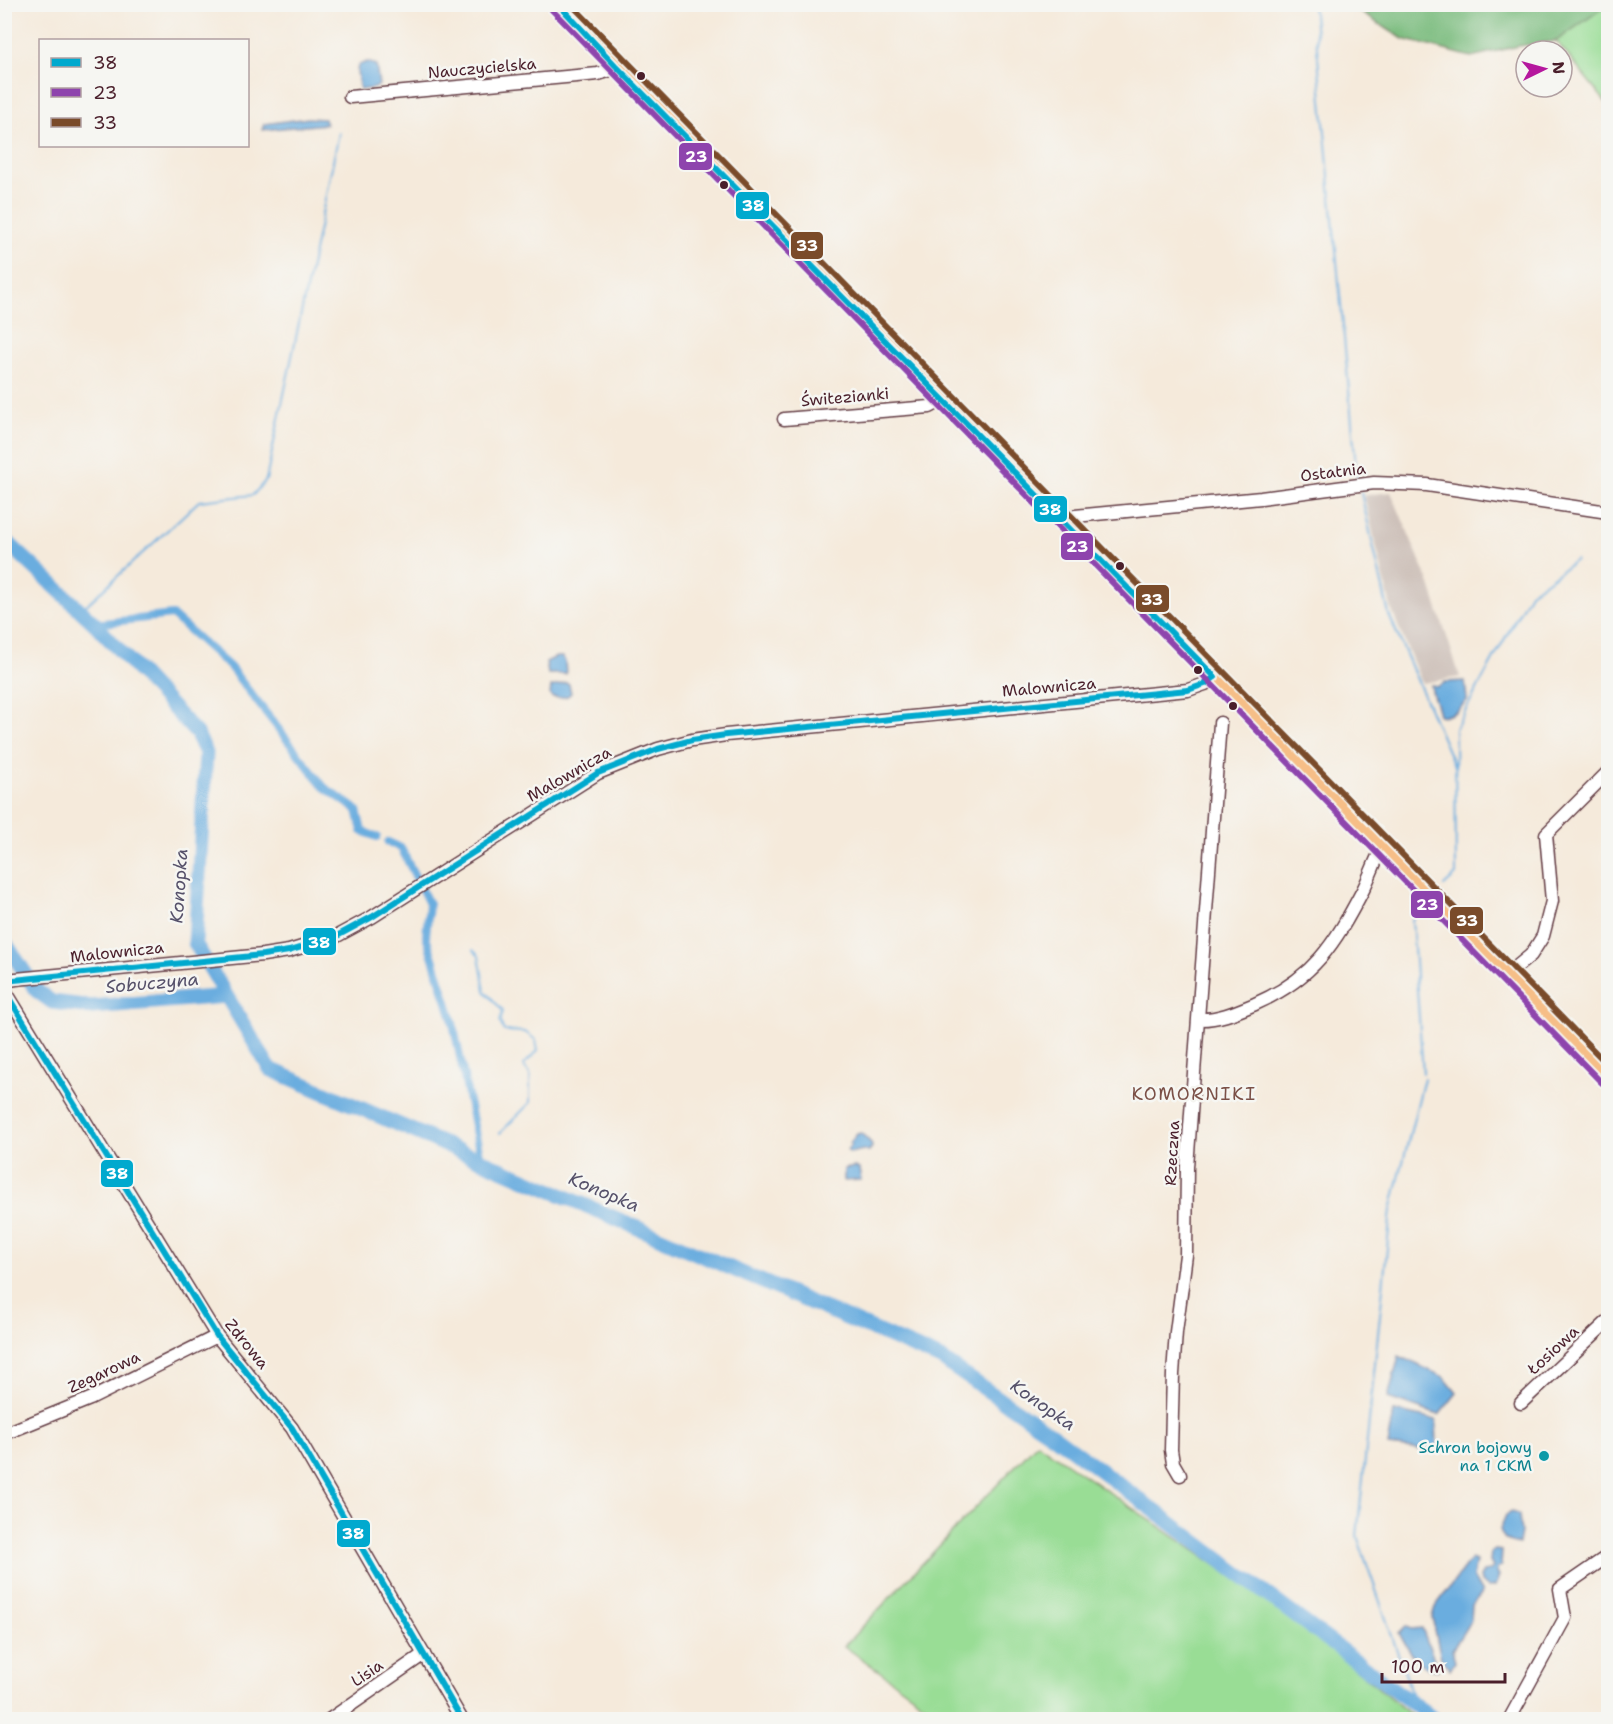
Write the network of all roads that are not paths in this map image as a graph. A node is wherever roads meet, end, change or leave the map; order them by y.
1 (558, 4) edge
2 (615, 65) junction
3 (351, 97) dead end
4 (943, 400) junction
5 (784, 419) dead end
6 (1608, 512) edge
7 (1065, 524) junction
8 (1215, 676) junction
9 (1220, 723) dead end
10 (1608, 772) edge
11 (1386, 852) junction
12 (1508, 974) junction
13 (10, 980) edge
14 (4, 989) edge
15 (1198, 1019) junction
16 (1608, 1077) edge
17 (1608, 1321) edge
18 (217, 1336) junction
19 (1521, 1403) dead end
20 (4, 1434) edge
21 (1180, 1475) dead end
22 (1608, 1556) edge
23 (424, 1654) junction
24 (329, 1719) edge
25 (462, 1719) edge
26 (1509, 1719) edge

1 - 2 main road
2 - 3 street, Nauczycielska
2 - 4 main road
4 - 5 street, Świtezianki
4 - 7 main road
6 - 7 street, Ostatnia
7 - 8 main road
8 - 11 main road
8 - 13 street, Malownicza
9 - 15 street, Rzeczna
10 - 12 street
11 - 12 main road
11 - 15 street
12 - 16 main road
14 - 18 street, Zdrowa
15 - 21 street, Rzeczna
17 - 19 street, Łosiowa
18 - 20 street, Zegarowa
18 - 23 street, Zdrowa
22 - 26 street
23 - 24 street, Lisia
23 - 25 street, Zdrowa

